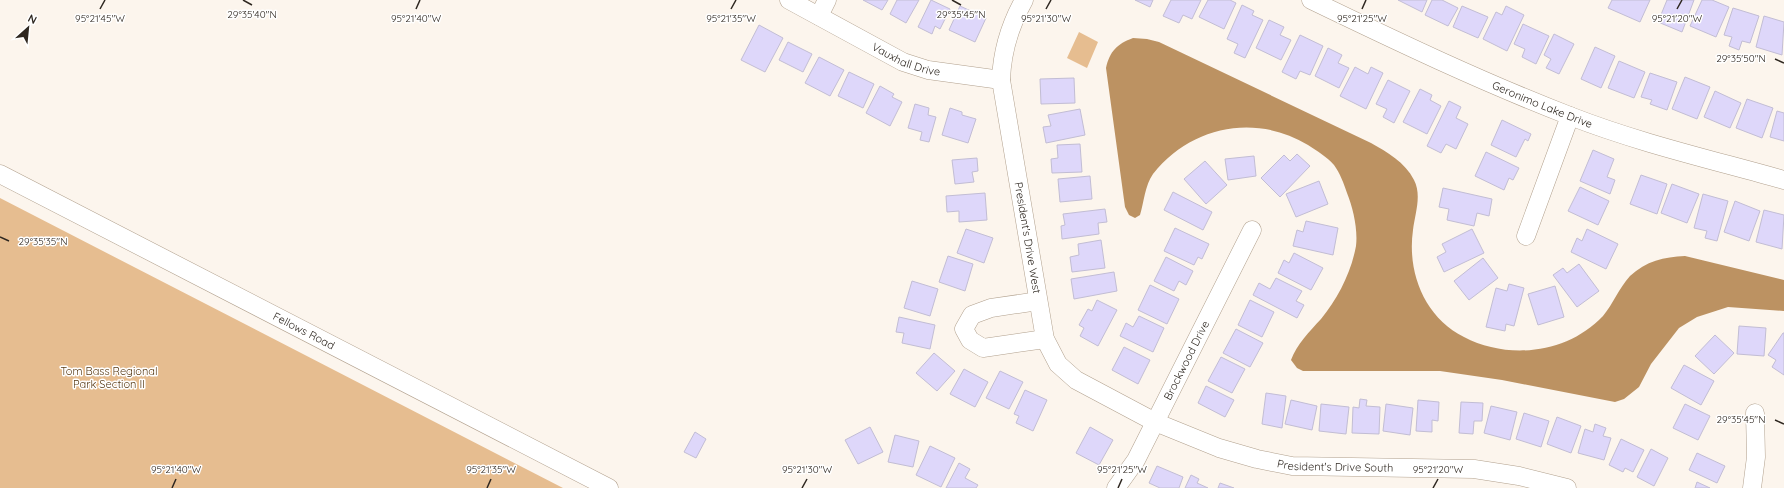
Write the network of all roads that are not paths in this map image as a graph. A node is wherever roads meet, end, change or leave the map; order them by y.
1 (789, 0) edge
2 (827, 0) edge
3 (1024, 0) edge
4 (1311, 0) edge
5 (819, 16) junction
6 (1001, 80) junction
7 (1570, 116) junction
8 (0, 174) edge
9 (1784, 180) edge
10 (1252, 230) dead end
11 (1526, 236) dead end
12 (1038, 301) junction
13 (1045, 339) junction
14 (1755, 413) dead end
15 (1155, 422) junction
16 (608, 488) edge
17 (1116, 488) edge
18 (1567, 488) edge
19 (1752, 488) edge

1 - 5 street, Vauxhall Drive
2 - 5 street
3 - 6 street, President's Drive West
4 - 7 street, Geronimo Lake Drive
5 - 6 street, Vauxhall Drive
6 - 12 street, President's Drive West
7 - 9 street, Geronimo Lake Drive
7 - 11 street
8 - 16 street, Fellows Road
10 - 15 street, Brockwood Drive
12 - 13 street, President's Drive West
12 - 13 street
13 - 15 street, President's Drive West
14 - 19 street
15 - 17 street, Brockwood Drive
15 - 18 street, President's Drive South

